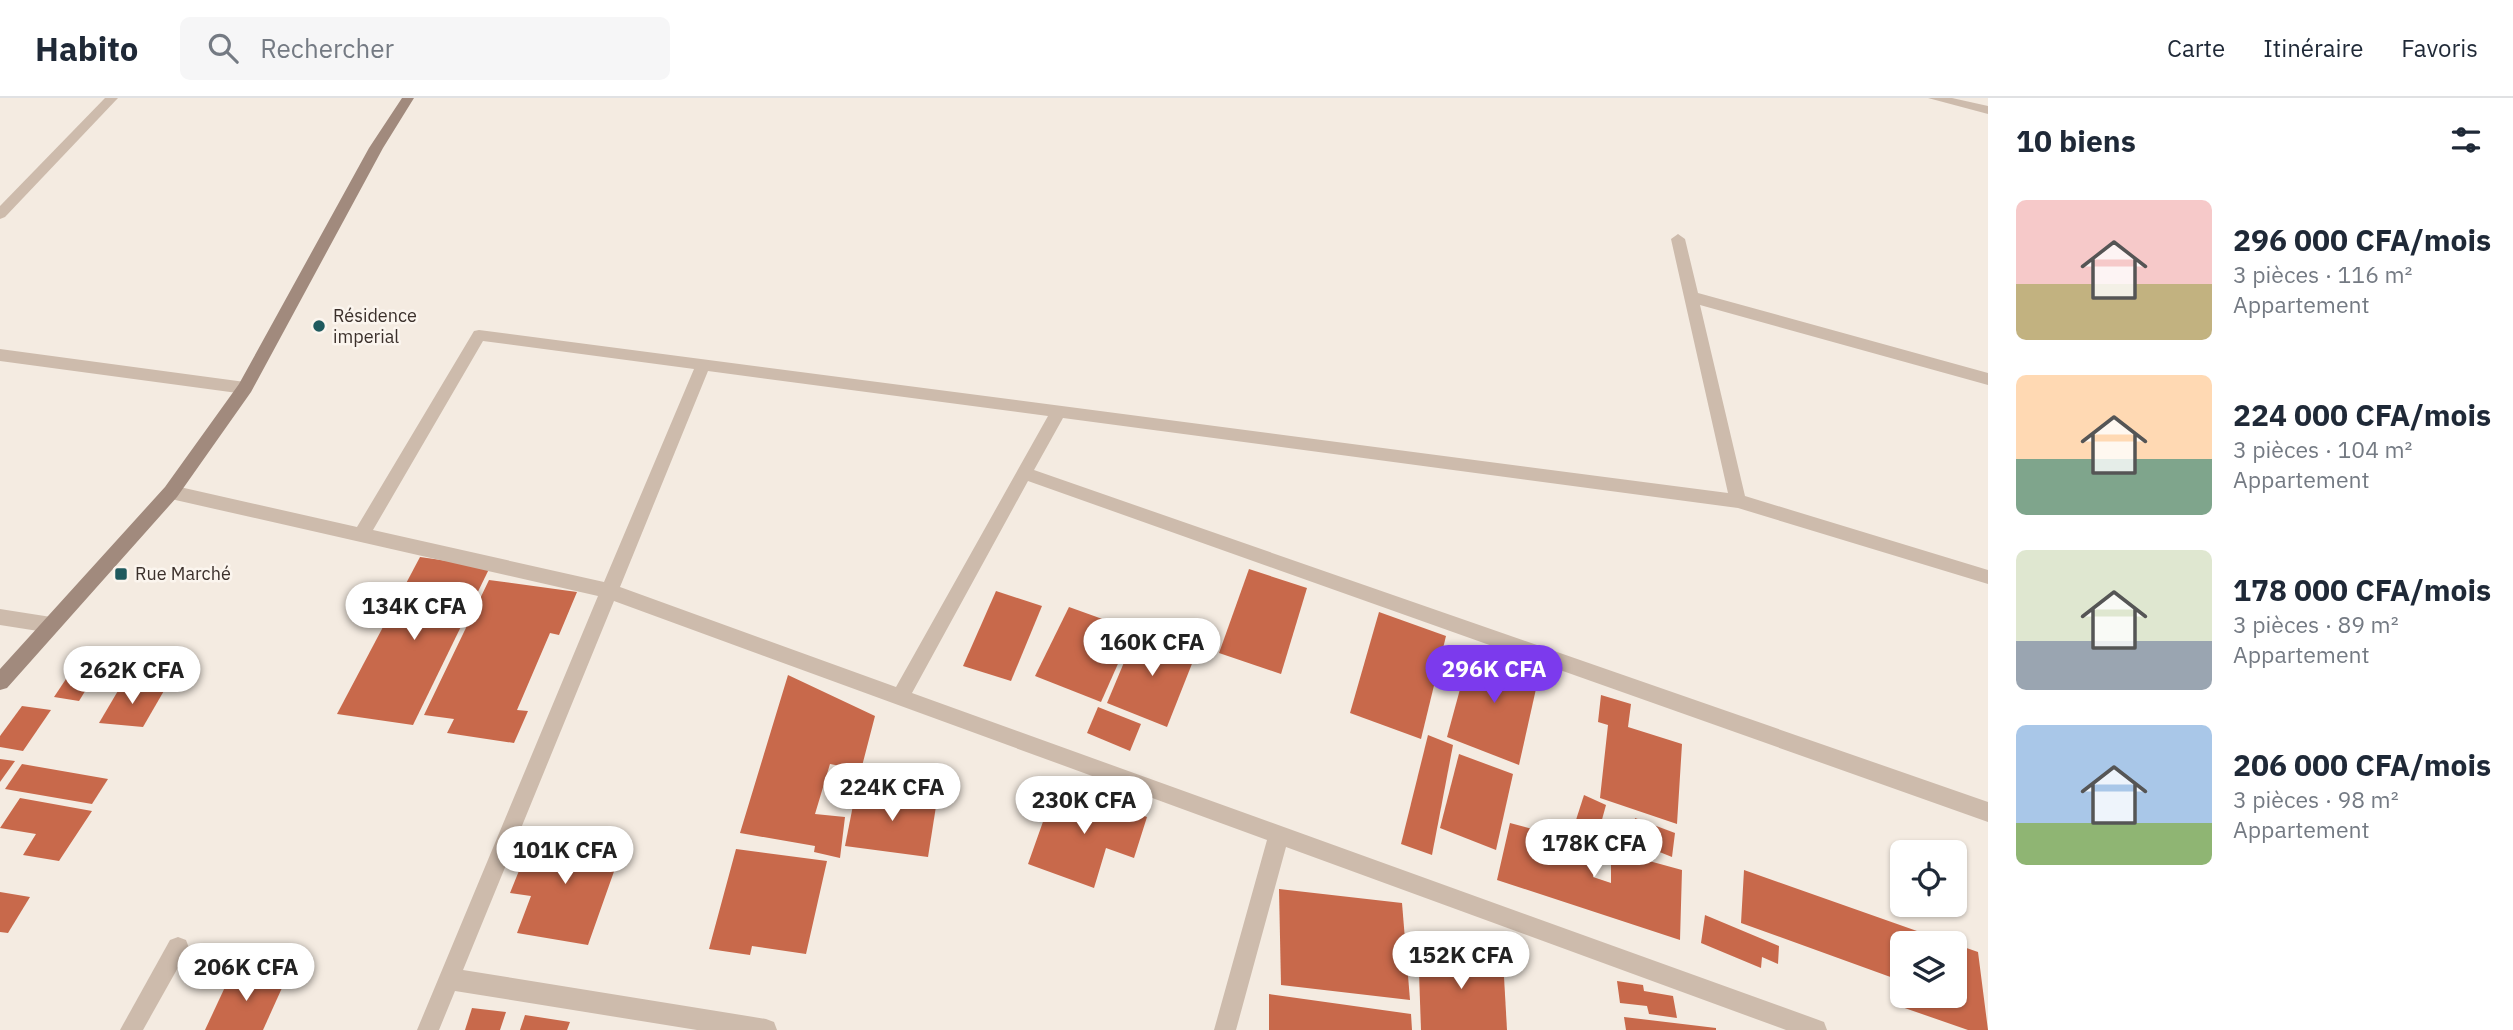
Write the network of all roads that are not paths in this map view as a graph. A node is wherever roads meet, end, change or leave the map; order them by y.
1 (112, 98) edge
2 (408, 98) edge
3 (1934, 98) edge
4 (1988, 110) edge
5 (0, 214) edge
6 (1678, 239) dead end
7 (1692, 298) junction
8 (0, 355) edge
9 (703, 365) junction
10 (1988, 379) edge
11 (245, 388) junction
12 (1058, 412) junction
13 (1024, 473) junction
14 (171, 492) junction
15 (1738, 501) junction
16 (361, 535) junction
17 (1988, 577) edge
18 (609, 591) junction
19 (0, 617) edge
20 (51, 625) junction
21 (0, 682) edge
22 (900, 697) junction
23 (1988, 812) edge
24 (1279, 835) junction
25 (178, 948) dead end
26 (449, 979) junction
27 (131, 1030) edge
28 (428, 1030) edge
29 (766, 1030) edge
30 (1225, 1030) edge
31 (1816, 1030) edge

1 - 5 street
2 - 11 main road
3 - 4 street
6 - 7 street
7 - 10 street
7 - 15 street
8 - 11 street
9 - 12 street
9 - 16 street
9 - 18 street
11 - 14 main road
12 - 13 street
12 - 15 street
13 - 22 street
13 - 23 street
14 - 16 street
14 - 20 main road
15 - 17 street
16 - 18 street
18 - 22 street
18 - 26 street
19 - 20 street
20 - 21 main road
22 - 24 street
24 - 30 street
24 - 31 street
25 - 27 street
26 - 28 street
26 - 29 street

